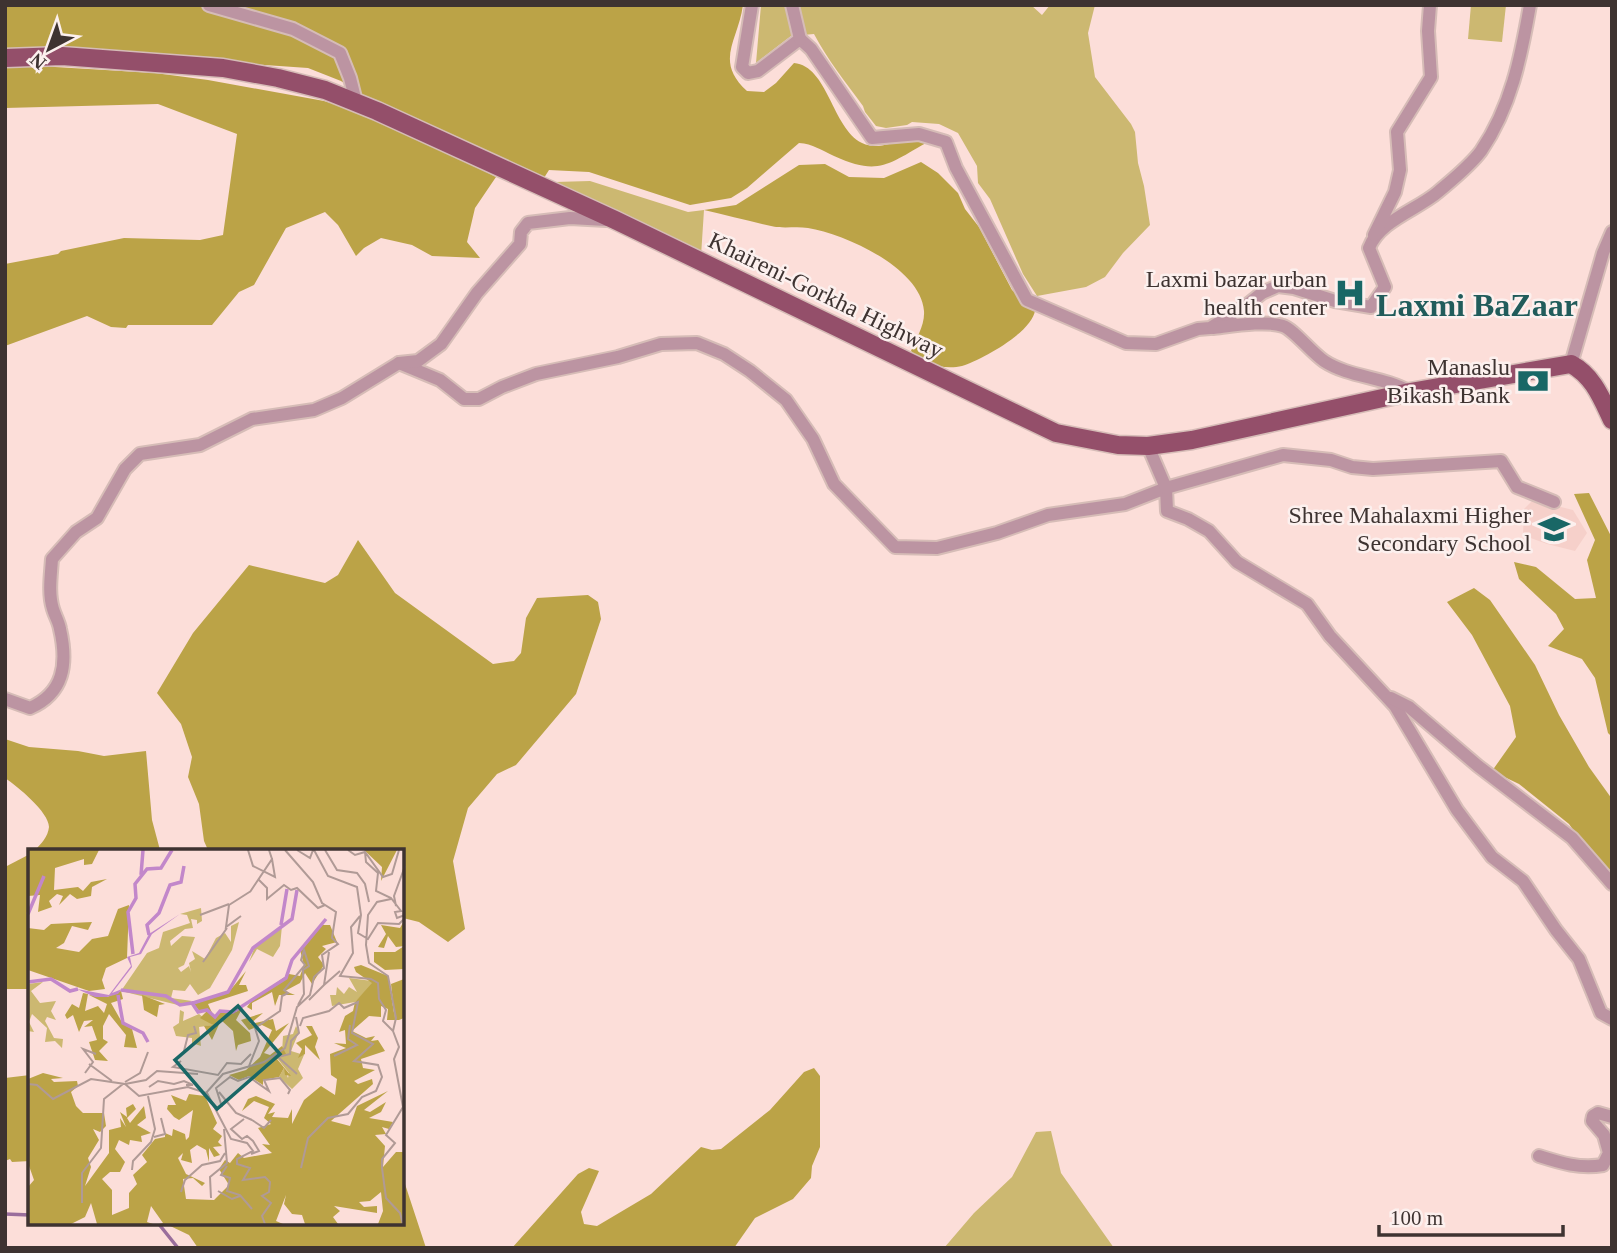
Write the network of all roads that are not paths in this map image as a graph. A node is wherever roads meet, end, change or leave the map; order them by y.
1 (209, 5) edge
2 (752, 5) edge
3 (792, 5) edge
4 (1430, 5) edge
5 (1530, 5) edge
6 (800, 39) junction
7 (5, 58) edge
8 (356, 102) junction
9 (615, 220) junction
10 (1612, 232) edge
11 (1374, 236) junction
12 (1210, 328) junction
13 (399, 363) junction
14 (1571, 363) junction
15 (1410, 392) junction
16 (1612, 420) edge
17 (1147, 446) junction
18 (1166, 488) junction
19 (1554, 502) dead end
20 (1384, 694) junction
21 (5, 699) edge
22 (1612, 884) edge
23 (1612, 1019) edge
24 (1612, 1116) edge
25 (1539, 1156) dead end

1 - 8 street
2 - 6 street
3 - 6 street
4 - 11 street
5 - 11 street
6 - 12 street
7 - 8 main road, Khaireni-Gorkha Highway
8 - 9 main road, Khaireni-Gorkha Highway
9 - 13 street
9 - 17 main road, Khaireni-Gorkha Highway
10 - 14 street
11 - 12 street
12 - 15 street
13 - 18 street
13 - 21 street
14 - 15 main road, Khaireni-Gorkha Highway
14 - 16 main road
15 - 17 main road, Khaireni-Gorkha Highway
17 - 18 street
18 - 19 street
18 - 20 street
20 - 22 street
20 - 23 street
24 - 25 street

